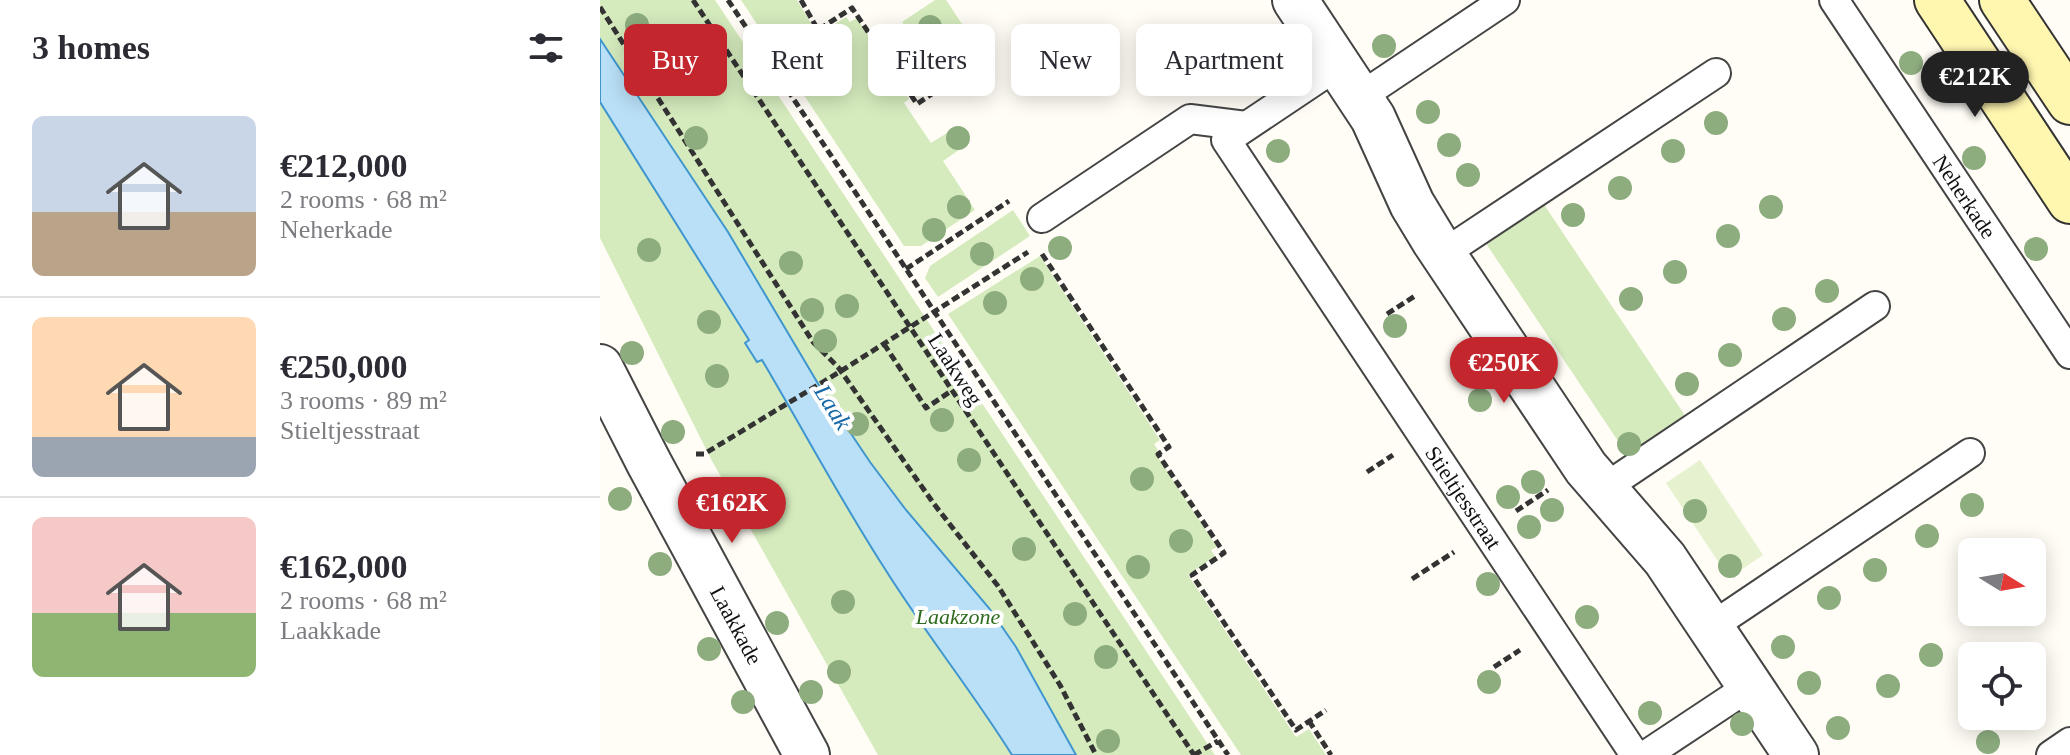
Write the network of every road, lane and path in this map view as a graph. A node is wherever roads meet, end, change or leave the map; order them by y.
1 (693, 0) edge
2 (728, 0) edge
3 (801, 0) edge
4 (1295, 0) edge
5 (1505, 0) edge
6 (1834, 0) edge
7 (1937, 0) edge
8 (2002, 0) edge
9 (600, 7) edge
10 (868, 32) edge
11 (1716, 73) dead end
12 (1349, 81) junction
13 (912, 96) edge
14 (929, 96) edge
15 (2070, 102) edge
16 (1246, 126) junction
17 (1011, 199) dead end
18 (2070, 201) edge
19 (1042, 218) dead end
20 (1443, 254) junction
21 (906, 269) junction
22 (1875, 306) dead end
23 (934, 311) junction
24 (910, 327) junction
25 (884, 344) junction
26 (2070, 354) edge
27 (600, 367) edge
28 (841, 371) junction
29 (952, 390) junction
30 (1970, 453) dead end
31 (649, 463) junction
32 (1603, 489) junction
33 (1711, 627) junction
34 (1750, 686) junction
35 (1326, 710) dead end
36 (1309, 721) junction
37 (1218, 741) junction
38 (2070, 742) edge
39 (803, 754) edge
40 (1191, 754) edge
41 (1096, 755) edge
42 (1228, 755) edge
43 (1331, 755) edge
44 (1635, 755) edge
45 (1646, 755) edge
46 (1796, 755) edge
47 (2051, 755) edge

1 - 24 path, Laakweg
2 - 21 path, Laakweg
3 - 10 path
4 - 12 street
5 - 12 lane
6 - 26 lane, Neherkade
7 - 18 main road
8 - 15 main road
9 - 28 path
11 - 20 lane
12 - 16 lane
12 - 20 street
13 - 14 path
16 - 19 lane
16 - 44 lane, Stieltjesstraat
17 - 21 path
20 - 32 street
21 - 23 path, Laakweg
22 - 32 lane
23 - 24 path
23 - 36 path
23 - 37 path, Laakweg
24 - 25 path
24 - 29 path, Laakweg
25 - 28 path
25 - 29 path
27 - 31 street, Laakkade
28 - 31 path
28 - 41 path
29 - 40 path, Laakweg
30 - 33 lane
31 - 39 street, Laakkade
32 - 33 street
33 - 34 street
34 - 45 lane
34 - 46 street
35 - 36 path
36 - 43 path
37 - 40 path, Laakweg
37 - 42 path, Laakweg
38 - 47 lane

